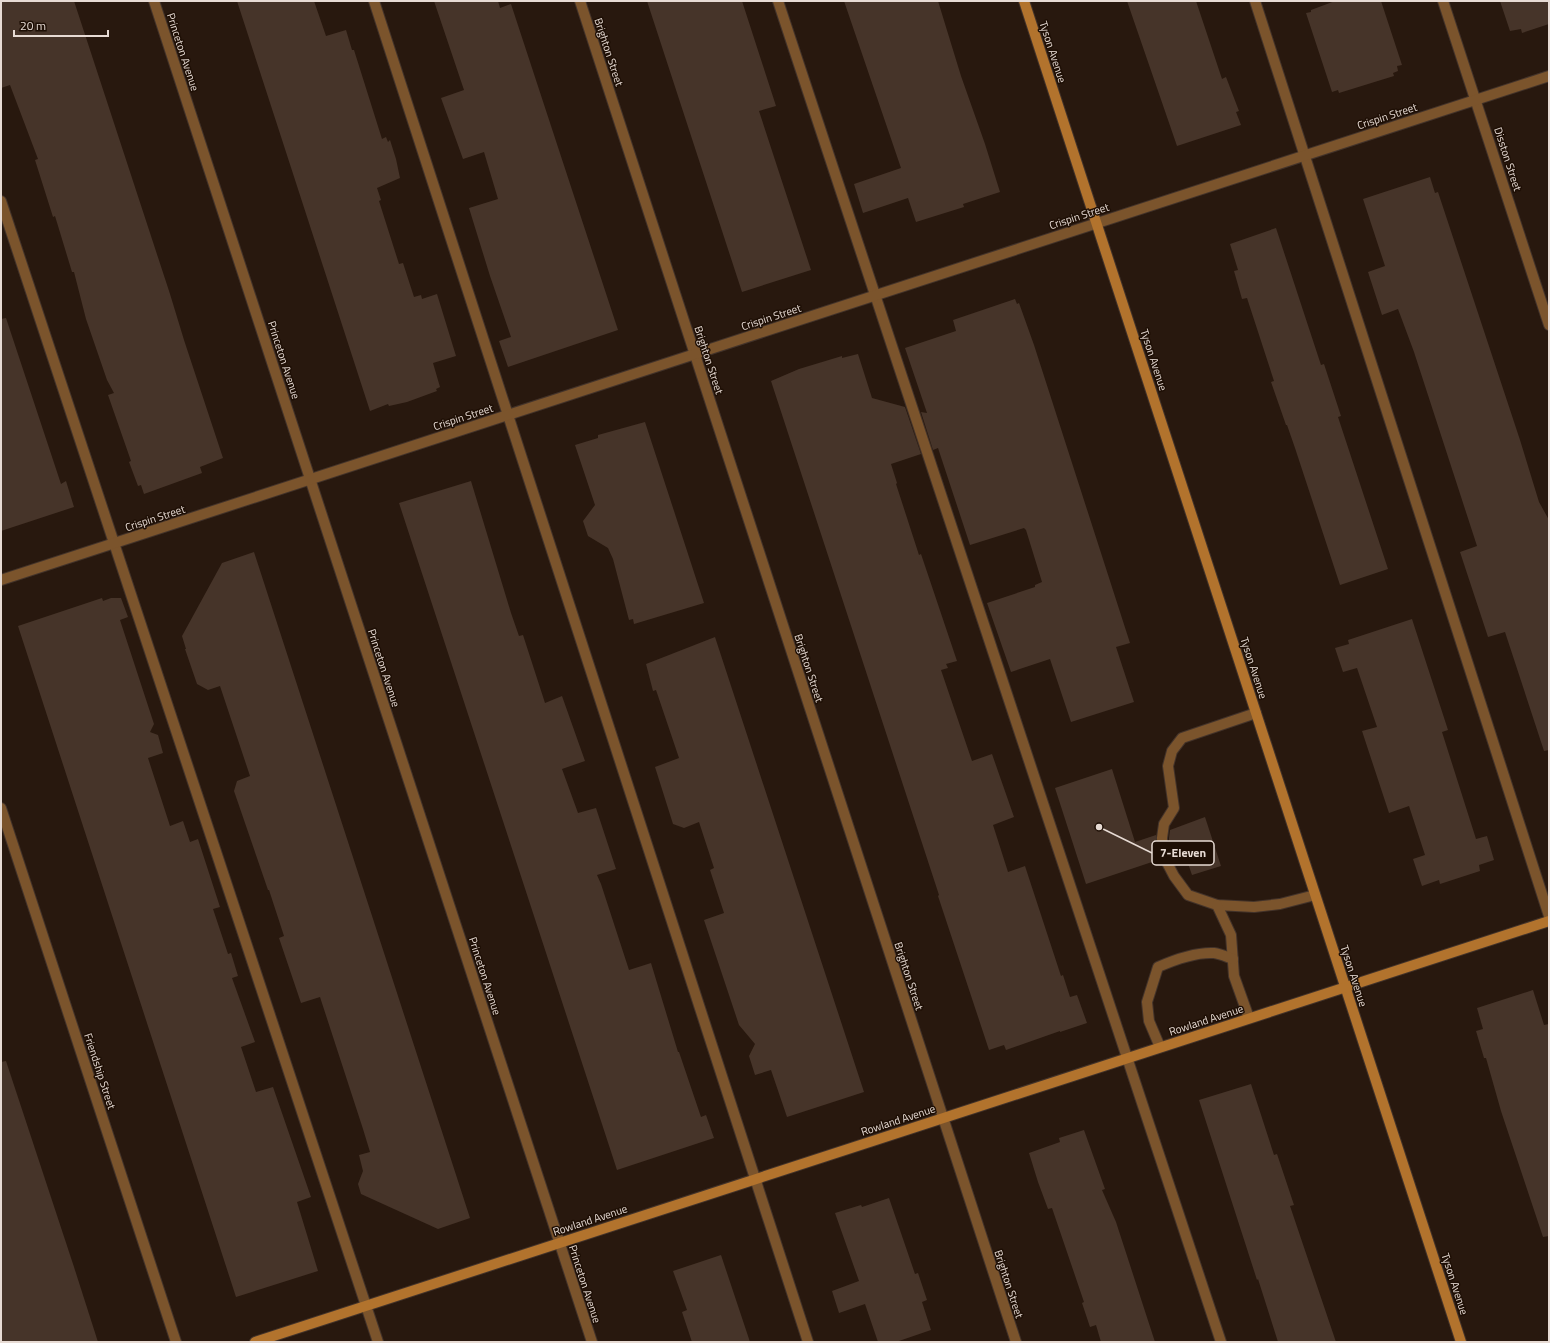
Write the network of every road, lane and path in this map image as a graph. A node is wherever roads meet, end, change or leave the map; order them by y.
1 (154, 1) edge
2 (374, 1) edge
3 (580, 1) edge
4 (778, 1) edge
5 (1024, 1) edge
6 (1255, 1) edge
7 (1443, 1) edge
8 (1549, 76) edge
9 (1475, 100) junction
10 (1305, 155) junction
11 (1, 200) edge
12 (1097, 223) junction
13 (875, 295) junction
14 (1549, 325) edge
15 (694, 354) junction
16 (508, 415) junction
17 (310, 479) junction
18 (114, 544) junction
19 (1, 580) edge
20 (1256, 712) junction
21 (1, 808) edge
22 (1316, 895) junction
23 (1217, 905) junction
24 (1549, 916) edge
25 (1549, 921) edge
26 (1233, 959) junction
27 (1345, 987) junction
28 (1249, 1018) junction
29 (1160, 1047) junction
30 (1127, 1058) junction
31 (943, 1118) junction
32 (755, 1179) junction
33 (559, 1243) junction
34 (366, 1306) junction
35 (176, 1342) edge
36 (255, 1342) edge
37 (378, 1342) edge
38 (592, 1342) edge
39 (808, 1342) edge
40 (1016, 1342) edge
41 (1221, 1342) edge
42 (1461, 1342) edge

1 - 17 street, Princeton Avenue
2 - 16 street
3 - 15 street, Brighton Street
4 - 13 street
5 - 12 street, Tyson Avenue
6 - 10 street
7 - 9 street, Disston Street
8 - 9 street, Crispin Street
9 - 10 street, Crispin Street
9 - 14 street, Disston Street
10 - 12 street, Crispin Street
10 - 24 street
11 - 18 street
12 - 13 street, Crispin Street
12 - 20 street, Tyson Avenue
13 - 15 street, Crispin Street
13 - 30 street
15 - 16 street, Crispin Street
15 - 31 street, Brighton Street
16 - 17 street, Crispin Street
16 - 32 street
17 - 18 street, Crispin Street
17 - 33 street, Princeton Avenue
18 - 19 street, Crispin Street
18 - 34 street
20 - 22 street, Tyson Avenue
20 - 23 street
21 - 35 street, Friendship Street
22 - 23 street
22 - 27 street, Tyson Avenue
23 - 26 street
25 - 27 street, Rowland Avenue
26 - 28 street
26 - 29 street
27 - 28 street, Rowland Avenue
27 - 42 street, Tyson Avenue
28 - 29 street, Rowland Avenue
29 - 30 street, Rowland Avenue
30 - 31 street, Rowland Avenue
30 - 41 street
31 - 32 street, Rowland Avenue
31 - 40 street, Brighton Street
32 - 33 street, Rowland Avenue
32 - 39 street
33 - 34 street, Rowland Avenue
33 - 38 street, Princeton Avenue
34 - 36 street, Rowland Avenue
34 - 37 street

